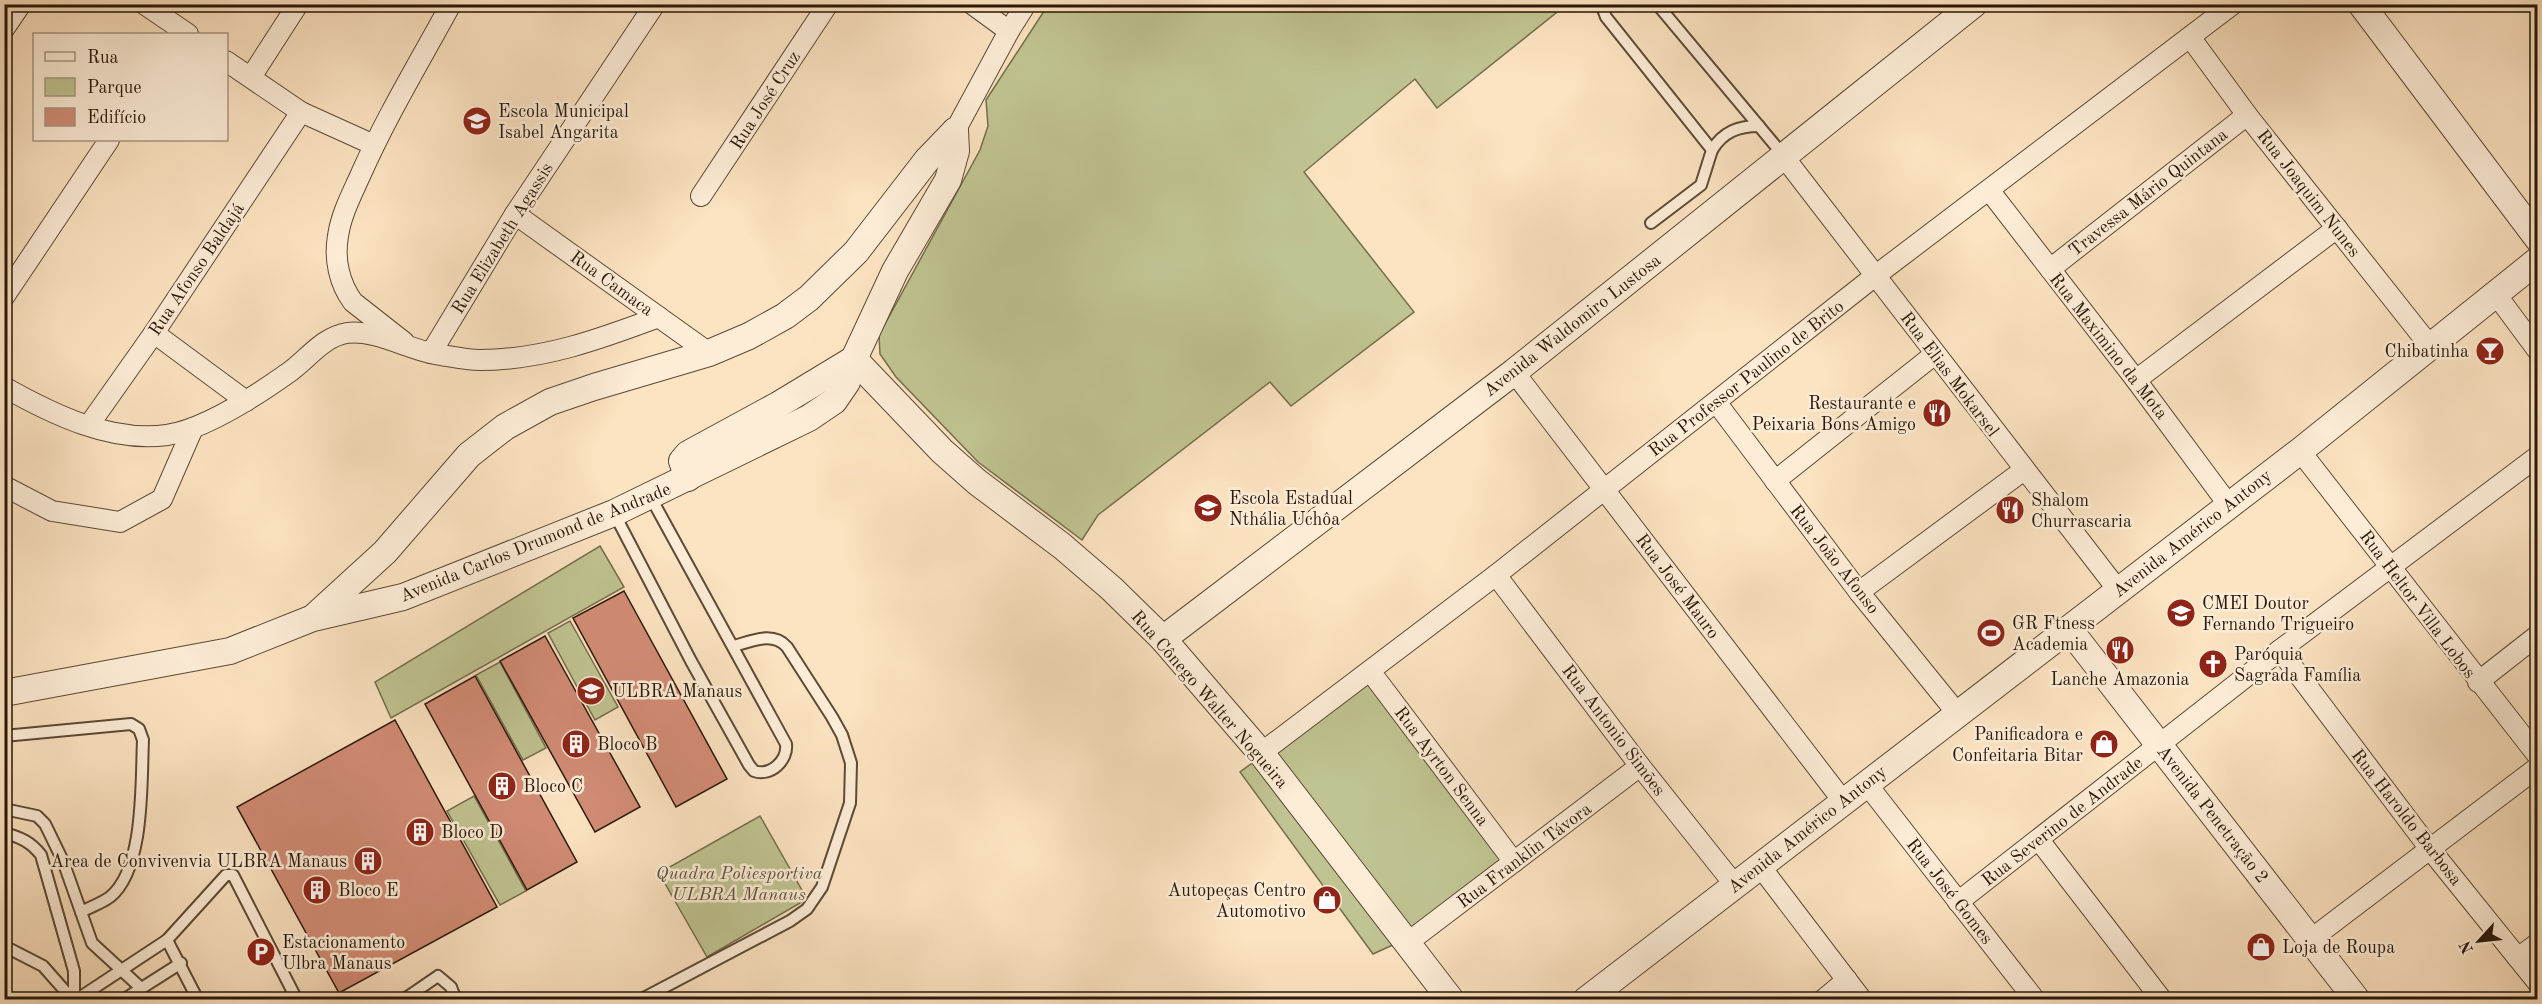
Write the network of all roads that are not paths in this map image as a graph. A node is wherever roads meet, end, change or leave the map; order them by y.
1 (21, 4) edge
2 (144, 4) edge
3 (298, 4) edge
4 (451, 4) edge
5 (654, 4) edge
6 (828, 4) edge
7 (972, 4) edge
8 (1026, 4) edge
9 (1601, 4) edge
10 (1657, 4) edge
11 (1974, 4) edge
12 (2233, 4) edge
13 (2361, 4) edge
14 (4, 29) edge
15 (1009, 31) junction
16 (182, 33) edge
17 (2190, 37) junction
18 (228, 62) edge
19 (251, 77) junction
20 (301, 112) junction
21 (2247, 115) junction
22 (1759, 126) junction
23 (955, 131) junction
24 (107, 141) edge
25 (374, 144) junction
26 (1712, 150) junction
27 (1784, 157) junction
28 (1989, 190) junction
29 (701, 196) dead end
30 (515, 214) junction
31 (1651, 223) dead end
32 (2337, 228) junction
33 (2538, 239) edge
34 (2538, 260) edge
35 (2050, 269) junction
36 (1875, 276) junction
37 (2496, 293) junction
38 (4, 297) edge
39 (659, 317) junction
40 (154, 333) junction
41 (408, 346) junction
42 (2430, 346) junction
43 (2538, 351) edge
44 (431, 353) junction
45 (709, 353) junction
46 (1935, 354) junction
47 (854, 359) junction
48 (1514, 372) junction
49 (2136, 380) junction
50 (6, 390) edge
51 (246, 401) junction
52 (1716, 402) junction
53 (89, 425) junction
54 (193, 428) junction
55 (2300, 451) junction
56 (2538, 456) edge
57 (2024, 470) junction
58 (1775, 481) junction
59 (4, 486) edge
60 (1604, 489) junction
61 (650, 496) junction
62 (2228, 504) junction
63 (614, 513) junction
64 (2391, 567) junction
65 (1496, 575) junction
66 (2118, 590) junction
67 (1859, 592) junction
68 (313, 618) junction
69 (2069, 629) junction
70 (2538, 634) edge
71 (1163, 639) junction
72 (734, 646) junction
73 (2280, 650) junction
74 (1370, 671) junction
75 (2478, 682) junction
76 (4, 693) edge
77 (1957, 713) junction
78 (4, 736) edge
79 (2159, 744) junction
80 (1262, 753) junction
81 (2538, 756) edge
82 (1640, 766) junction
83 (2538, 767) edge
84 (1866, 783) junction
85 (1843, 801) junction
86 (4, 809) edge
87 (4, 832) edge
88 (2039, 840) junction
89 (2430, 849) junction
90 (1514, 862) junction
91 (1760, 866) junction
92 (1734, 884) junction
93 (1958, 903) junction
94 (81, 912) junction
95 (167, 940) junction
96 (2310, 940) junction
97 (1407, 943) junction
98 (2538, 943) edge
99 (4, 946) edge
100 (2518, 958) junction
101 (181, 963) junction
102 (123, 970) junction
103 (1847, 980) junction
104 (2538, 983) edge
105 (141, 988) junction
106 (74, 999) edge
107 (123, 999) edge
108 (198, 999) edge
109 (297, 999) edge
110 (403, 999) edge
111 (456, 999) edge
112 (640, 999) edge
113 (1451, 999) edge
114 (1586, 999) edge
115 (1824, 999) edge
116 (1862, 999) edge
117 (2035, 999) edge
118 (2162, 999) edge
119 (2357, 999) edge

1 - 14 street
2 - 16 street
3 - 19 street
4 - 25 street
5 - 30 street, Rua Elizabeth Agassis
6 - 29 street, Rua José Cruz
7 - 15 street
8 - 15 street, Avenida Carlos Drumond de Andrade
9 - 26 lane
10 - 22 lane
11 - 27 street, Avenida Waldomiro Lustosa
12 - 17 street, Rua Professor Paulino de Brito
13 - 33 street
15 - 23 street, Avenida Carlos Drumond de Andrade
17 - 21 street, Rua Joaquim Nunes
17 - 28 street, Rua Professor Paulino de Brito
18 - 19 street
19 - 20 street
20 - 25 street
20 - 40 street, Rua Afonso Baldajá
21 - 32 street, Rua Joaquim Nunes
21 - 35 street, Travessa Mário Quintana
22 - 26 lane
22 - 27 lane
23 - 45 street, Avenida Carlos Drumond de Andrade
23 - 47 street, Avenida Carlos Drumond de Andrade
24 - 38 street
25 - 41 street
26 - 31 lane
27 - 36 street, Rua Elias Mokarsel
27 - 48 street, Avenida Waldomiro Lustosa
28 - 35 street, Rua Maximino da Mota
28 - 36 street, Rua Professor Paulino de Brito
30 - 39 street, Rua Camaca
30 - 44 street, Rua Elizabeth Agassis
32 - 42 street, Rua Joaquim Nunes
32 - 49 street
34 - 37 street, Avenida Américo Antony
35 - 49 street, Rua Maximino da Mota
36 - 46 street, Rua Elias Mokarsel
36 - 52 street, Rua Professor Paulino de Brito
37 - 42 street, Avenida Américo Antony
37 - 43 street
39 - 44 street
39 - 45 street, Rua Camaca
40 - 51 street
40 - 53 street, Rua Afonso Baldajá
41 - 44 street
41 - 51 street
42 - 55 street, Avenida Américo Antony
45 - 68 street, Avenida Carlos Drumond de Andrade
46 - 57 street, Rua Elias Mokarsel
46 - 58 street
47 - 61 street, Avenida Carlos Drumond de Andrade
47 - 71 street, Rua Cônego Walter Nogueira
48 - 60 street, Rua José Mauro
48 - 71 street, Avenida Waldomiro Lustosa
49 - 62 street, Rua Maximino da Mota
50 - 53 street
51 - 54 street
52 - 58 street, Rua João Afonso
52 - 60 street, Rua Professor Paulino de Brito
53 - 54 street
54 - 59 street
55 - 62 street, Avenida Américo Antony
55 - 64 street, Rua Heltor Villa Lobos
56 - 64 street, Rua Severino de Andrade
57 - 66 street, Rua Elias Mokarsel
57 - 67 street
58 - 67 street, Rua João Afonso
60 - 65 street, Rua Professor Paulino de Brito
60 - 85 street, Rua José Mauro
61 - 63 street, Avenida Carlos Drumond de Andrade
61 - 72 lane
62 - 66 street, Avenida Américo Antony
63 - 68 street, Avenida Carlos Drumond de Andrade
63 - 72 lane
64 - 73 street, Rua Severino de Andrade
64 - 75 street, Rua Heltor Villa Lobos
65 - 74 street, Rua Professor Paulino de Brito
65 - 82 street, Rua Antonio Simões
66 - 69 street, Avenida Américo Antony
67 - 77 street, Rua João Afonso
68 - 76 street, Avenida Carlos Drumond de Andrade
69 - 77 street, Avenida Américo Antony
69 - 79 street, Avenida Penetração 2
70 - 75 street
71 - 80 street, Rua Cônego Walter Nogueira
72 - 112 lane
73 - 79 street, Rua Severino de Andrade
73 - 89 street, Rua Haroldo Barbosa
74 - 80 street, Rua Professor Paulino de Brito
74 - 90 street, Rua Ayrton Senna
75 - 81 street, Rua Heltor Villa Lobos
77 - 84 street, Avenida Américo Antony
78 - 94 lane
79 - 88 street, Rua Severino de Andrade
79 - 96 street, Avenida Penetração 2
80 - 97 street, Rua Cônego Walter Nogueira
82 - 90 street, Rua Franklin Távora
82 - 92 street, Rua Antonio Simões
83 - 89 street
84 - 85 street, Avenida Américo Antony
84 - 93 street, Rua José Gomes
85 - 91 street, Avenida Américo Antony
86 - 94 lane
87 - 106 lane
88 - 93 street, Rua Severino de Andrade
88 - 118 street
89 - 96 street
89 - 100 street, Rua Haroldo Barbosa
90 - 97 street, Rua Franklin Távora
91 - 92 street, Avenida Américo Antony
91 - 103 street
92 - 114 street, Avenida Américo Antony
93 - 117 street, Rua José Gomes
94 - 102 lane
95 - 101 lane
95 - 102 lane
95 - 109 lane
96 - 119 street, Avenida Penetração 2
97 - 113 street, Rua Cônego Walter Nogueira
98 - 100 street
99 - 106 lane
100 - 104 street, Rua Haroldo Barbosa
101 - 105 lane
101 - 108 lane
102 - 105 lane
102 - 106 lane
103 - 115 street
103 - 116 street
105 - 107 lane
110 - 111 lane

